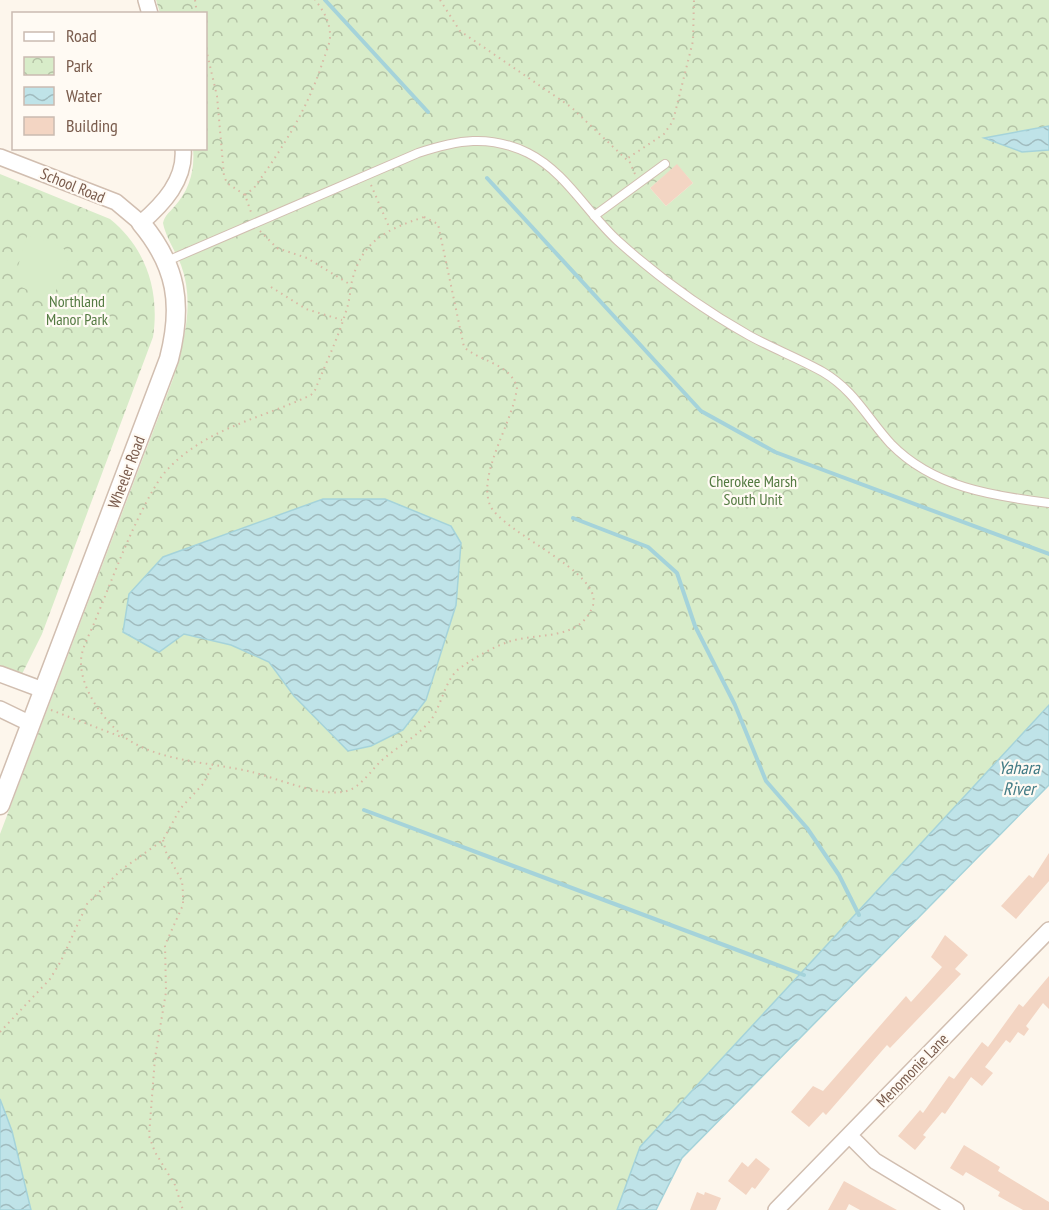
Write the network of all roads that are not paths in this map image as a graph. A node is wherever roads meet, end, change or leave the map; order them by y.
1 (183, 150) edge
2 (0, 157) edge
3 (664, 164) dead end
4 (594, 216) junction
5 (141, 223) junction
6 (166, 261) junction
7 (1049, 503) edge
8 (0, 674) edge
9 (44, 690) junction
10 (0, 709) edge
11 (31, 724) junction
12 (0, 806) edge
13 (1049, 930) edge
14 (849, 1135) junction
15 (776, 1210) edge
16 (956, 1210) edge

1 - 5 street
2 - 5 street, School Road
3 - 4 lane
4 - 6 lane
4 - 7 lane
5 - 6 street, Wheeler Road
6 - 9 street, Wheeler Road
8 - 9 street
9 - 11 street, Wheeler Road
10 - 11 street
11 - 12 street, Wheeler Road
13 - 14 street, Menomonie Lane
14 - 15 street, Menomonie Lane
14 - 16 street

